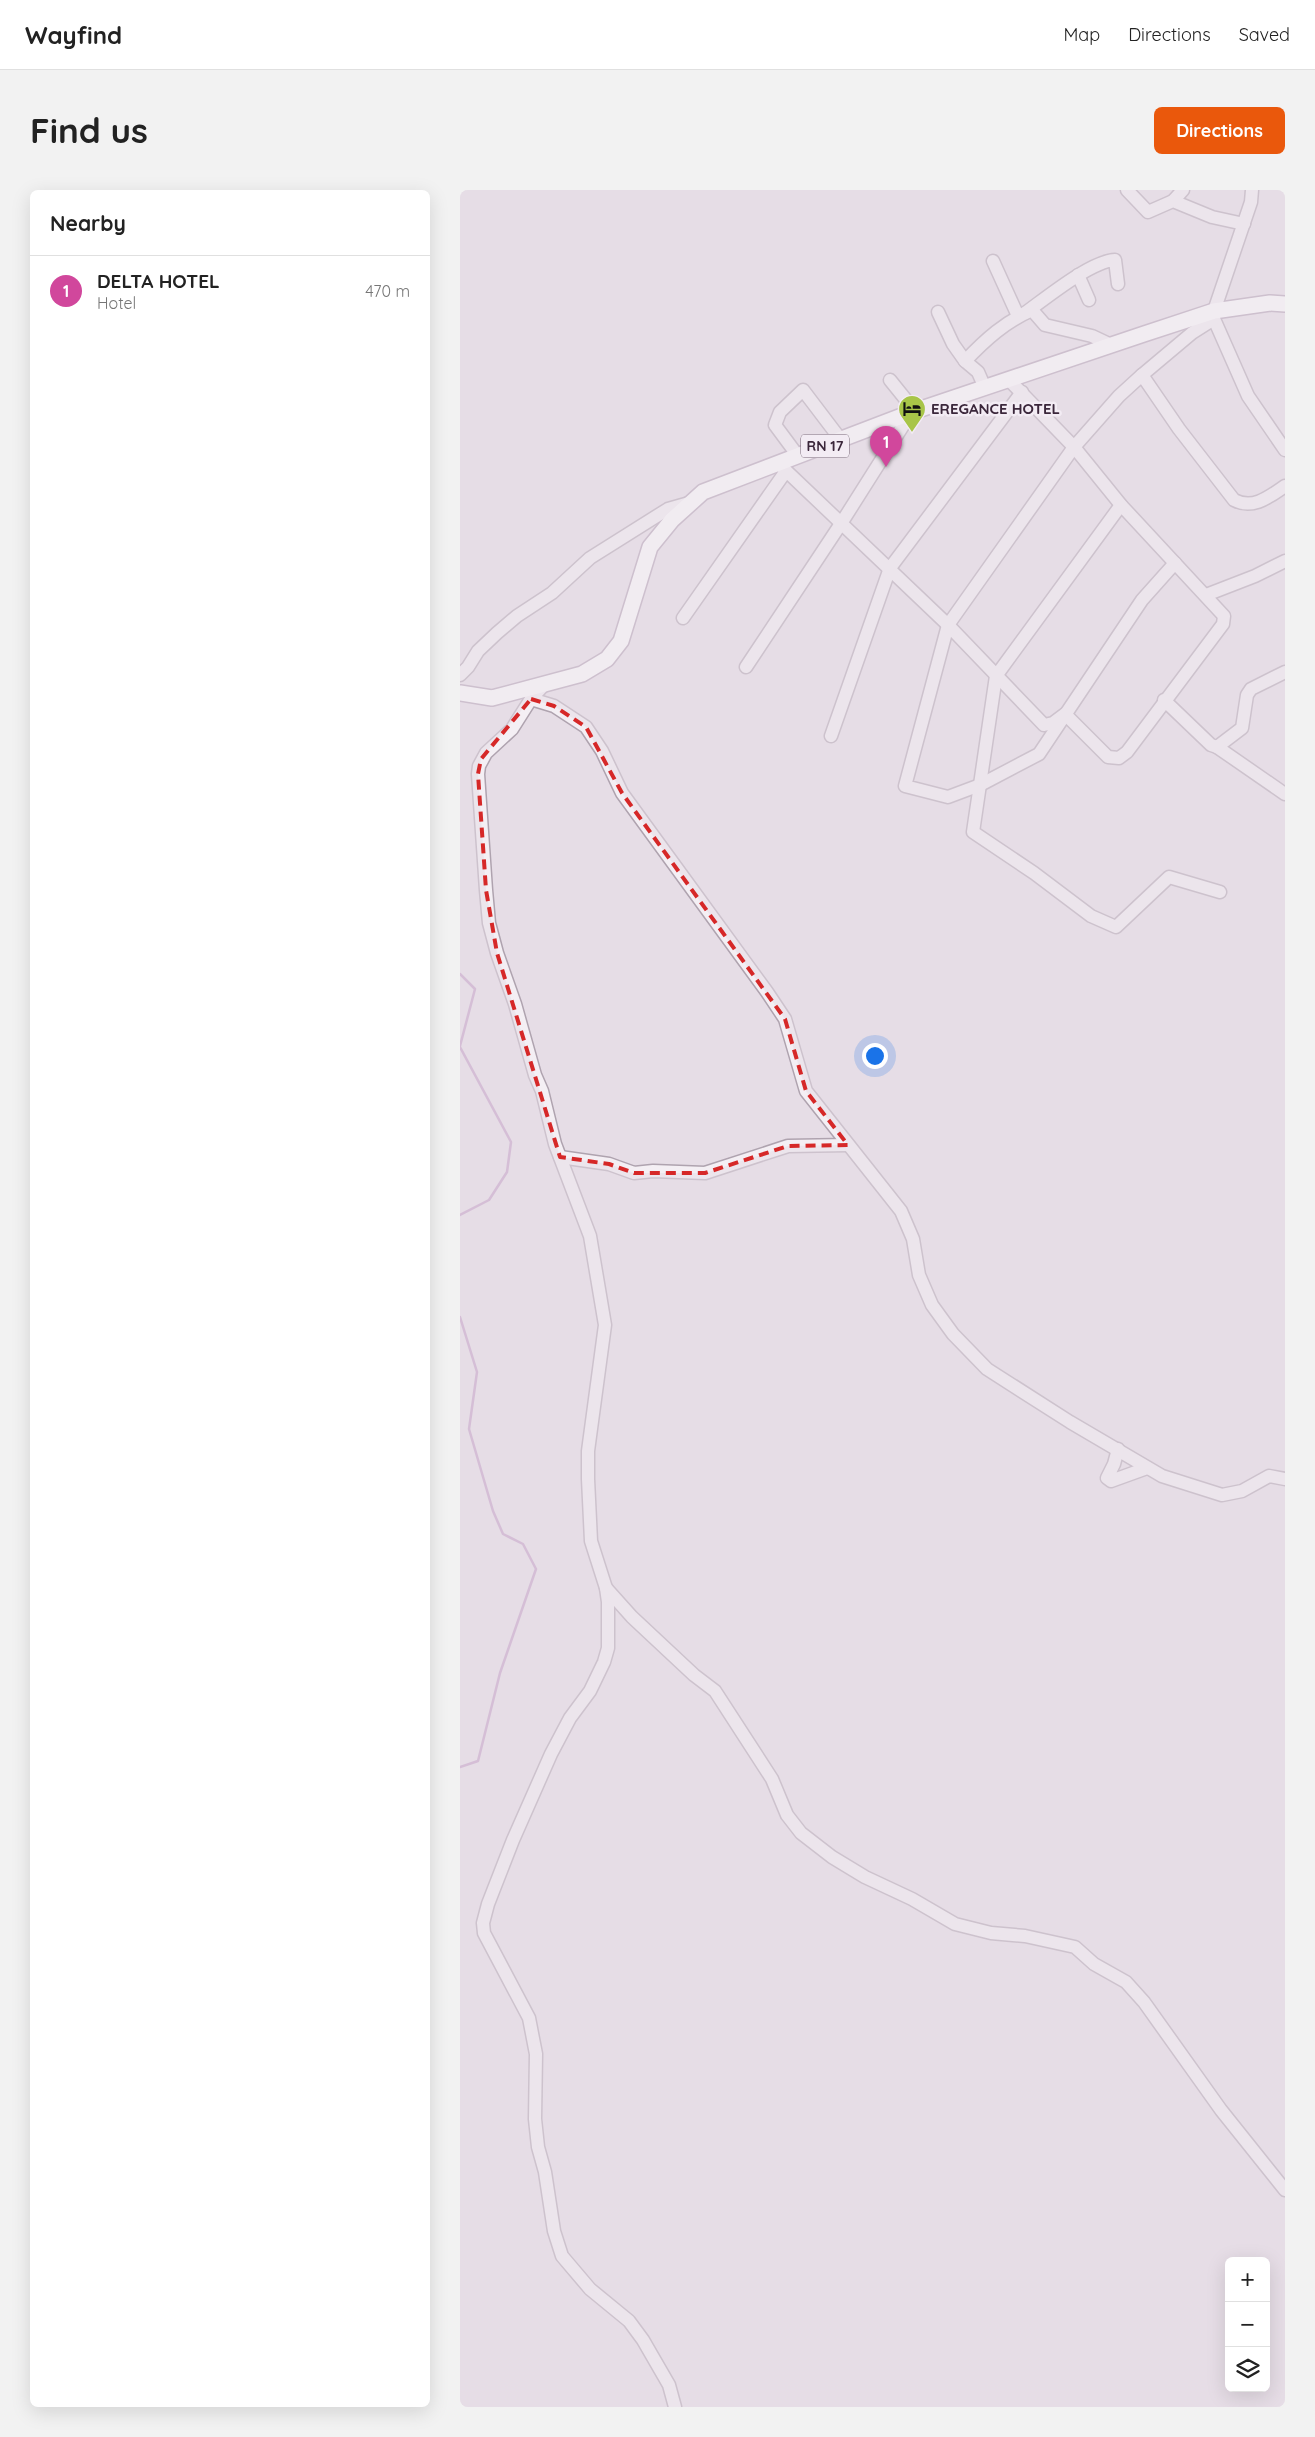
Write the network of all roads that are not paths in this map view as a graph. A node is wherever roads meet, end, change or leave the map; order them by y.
1 (1127, 190) edge
2 (1183, 190) edge
3 (1252, 190) edge
4 (1173, 201) junction
5 (1244, 224) junction
6 (994, 261) dead end
7 (1078, 275) junction
8 (1118, 284) dead end
9 (1089, 300) dead end
10 (1285, 304) edge
11 (938, 312) dead end
12 (1020, 315) junction
13 (1214, 315) junction
14 (1111, 345) junction
15 (965, 361) junction
16 (1142, 376) junction
17 (890, 380) dead end
18 (1010, 381) junction
19 (986, 388) junction
20 (1022, 392) junction
21 (913, 412) junction
22 (841, 440) junction
23 (1074, 447) junction
24 (1285, 450) edge
25 (798, 456) junction
26 (782, 467) junction
27 (1285, 486) edge
28 (689, 503) junction
29 (1121, 505) junction
30 (842, 522) junction
31 (1285, 561) edge
32 (1175, 563) junction
33 (890, 568) junction
34 (1206, 595) junction
35 (683, 618) dead end
36 (948, 624) junction
37 (746, 666) dead end
38 (1285, 672) edge
39 (460, 675) edge
40 (996, 676) junction
41 (545, 684) junction
42 (460, 693) edge
43 (531, 700) junction
44 (1164, 700) junction
45 (1065, 714) junction
46 (831, 736) dead end
47 (1217, 747) junction
48 (980, 785) junction
49 (1285, 794) edge
50 (1220, 892) dead end
51 (848, 1145) junction
52 (560, 1157) junction
53 (1118, 1449) junction
54 (1147, 1468) junction
55 (1285, 1479) edge
56 (606, 1588) junction
57 (682, 1664) junction
58 (675, 1676) dead end
59 (1285, 2190) edge
60 (675, 2407) edge

1 - 4 street
2 - 4 street
3 - 5 street
4 - 5 street
5 - 13 street
6 - 12 street
7 - 8 street
7 - 9 street
7 - 12 street
10 - 13 main road, RN 17
11 - 15 street
12 - 14 street
12 - 15 street
13 - 14 main road, RN 17
13 - 16 street
13 - 24 street
14 - 18 main road, RN 17
15 - 19 street
16 - 23 street
16 - 27 street
17 - 21 street
18 - 19 main road, RN 17
18 - 20 street
19 - 21 main road, RN 17
20 - 23 street
20 - 33 street
21 - 22 main road, RN 17
21 - 30 street
22 - 25 main road, RN 17
22 - 25 street
23 - 29 street
23 - 36 street
25 - 26 main road, RN 17
26 - 28 main road, RN 17
26 - 30 street
26 - 35 street
28 - 39 street
28 - 41 main road, RN 17
29 - 32 street
29 - 40 street
30 - 33 street
30 - 37 street
31 - 34 street
32 - 34 street
32 - 45 street
33 - 36 street
33 - 46 street
34 - 44 street
36 - 40 street
36 - 48 street
38 - 47 street
40 - 45 street
40 - 48 street
41 - 42 main road, RN 17
41 - 43 street
43 - 51 street
43 - 52 street
44 - 45 street
44 - 47 street
45 - 48 street
47 - 49 street
48 - 50 street
51 - 52 street
51 - 53 street
52 - 56 street
53 - 54 street
53 - 54 street
54 - 55 street
56 - 57 street
56 - 60 street
57 - 58 street
57 - 59 street

